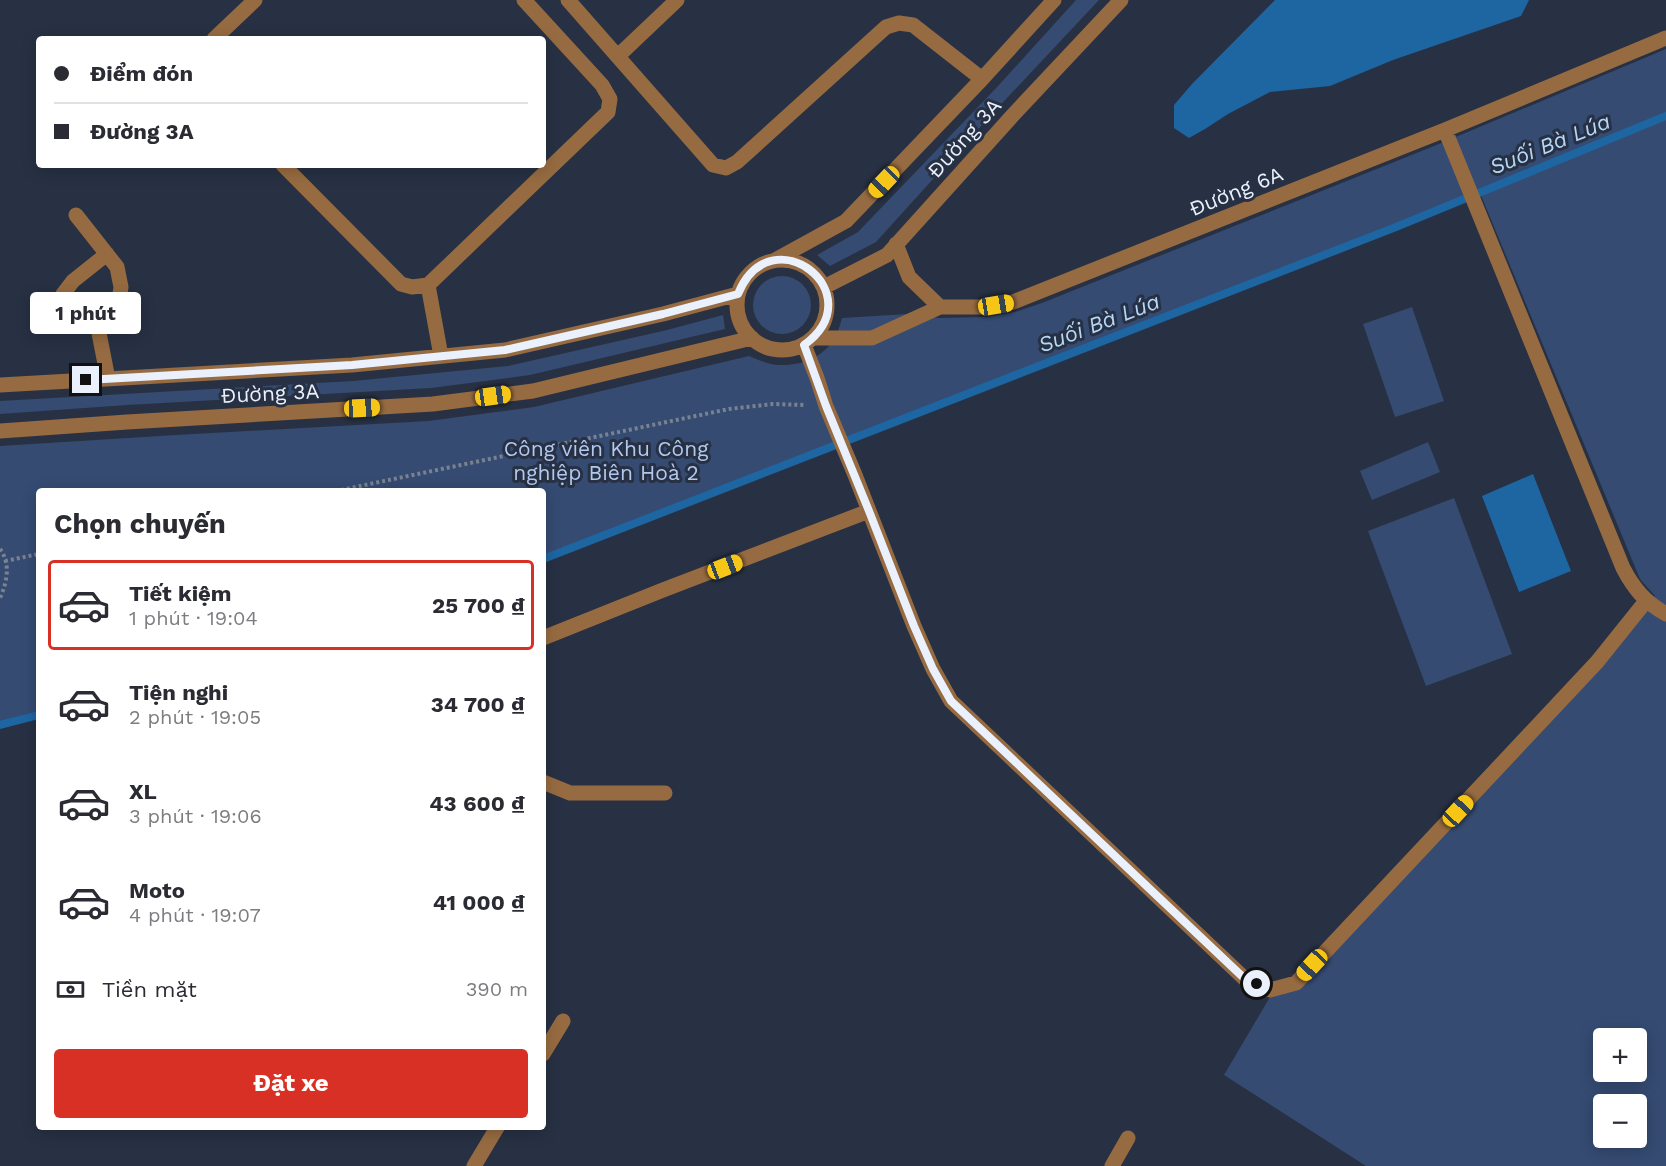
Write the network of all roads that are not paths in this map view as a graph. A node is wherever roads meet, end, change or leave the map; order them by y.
1 (255, 0) edge
2 (524, 0) edge
3 (568, 0) edge
4 (677, 0) edge
5 (1054, 0) edge
6 (1121, 0) edge
7 (217, 36) edge
8 (1666, 38) edge
9 (618, 56) junction
10 (982, 79) junction
11 (1445, 130) junction
12 (286, 168) edge
13 (76, 215) dead end
14 (896, 244) junction
15 (107, 254) junction
16 (775, 260) junction
17 (428, 285) junction
18 (824, 287) junction
19 (738, 294) junction
20 (940, 307) junction
21 (98, 328) junction
22 (752, 338) junction
23 (808, 342) junction
24 (441, 356) junction
25 (108, 379) junction
26 (0, 385) edge
27 (0, 431) edge
28 (869, 511) junction
29 (1646, 600) junction
30 (1666, 614) edge
31 (546, 637) edge
32 (546, 783) edge
33 (665, 793) dead end
34 (564, 1021) dead end
35 (546, 1049) edge
36 (496, 1130) edge
37 (1128, 1138) dead end
38 (474, 1166) edge
39 (1112, 1166) edge

1 - 7 street
2 - 17 street
3 - 9 street
4 - 9 street
5 - 10 street, Đường 3A
6 - 14 street, Đường 3A
8 - 11 street, Đường 6A
9 - 10 street
10 - 16 street, Đường 3A
11 - 20 street, Đường 6A
11 - 29 street
12 - 17 street
13 - 15 street
14 - 18 street, Đường 3A
14 - 20 street
15 - 21 street
15 - 21 street
16 - 18 street
16 - 19 street
17 - 24 street
18 - 23 street
19 - 22 street
19 - 24 street, Đường 3A
20 - 23 street, Đường 6A
21 - 25 street
22 - 23 street
22 - 27 street, Đường 3A
23 - 28 street
24 - 25 street, Đường 3A
25 - 26 street, Đường 3A
28 - 29 street
28 - 31 street
29 - 30 street
32 - 33 street
34 - 35 street
36 - 38 street
37 - 39 street

